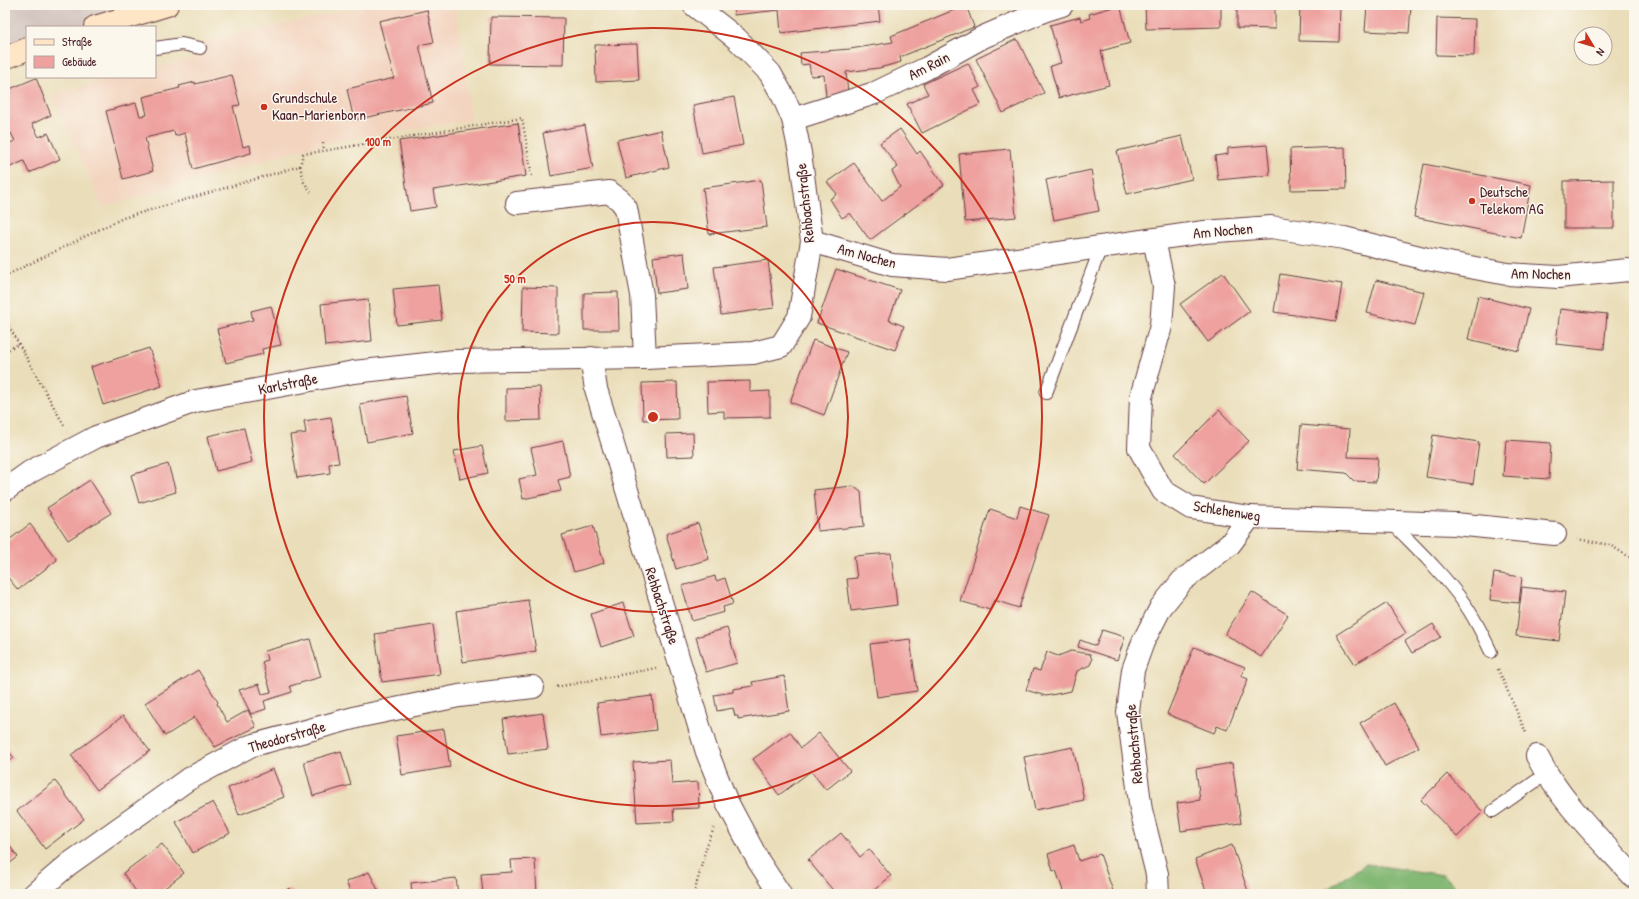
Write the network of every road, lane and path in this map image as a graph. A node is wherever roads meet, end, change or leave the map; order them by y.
1 (167, 5) edge
2 (694, 5) edge
3 (1062, 5) edge
4 (98, 26) edge
5 (156, 48) edge
6 (200, 48) dead end
7 (793, 119) junction
8 (323, 143) dead end
9 (324, 150) junction
10 (300, 166) junction
11 (311, 192) dead end
12 (527, 202) joint
13 (1154, 240) junction
14 (812, 241) junction
15 (1101, 247) junction
16 (1634, 272) edge
17 (5, 276) edge
18 (5, 319) edge
19 (19, 344) junction
20 (5, 351) edge
21 (591, 358) junction
22 (645, 358) junction
23 (1046, 393) dead end
24 (76, 447) junction
25 (5, 490) edge
26 (1250, 517) junction
27 (1391, 522) junction
28 (1555, 534) joint
29 (1634, 560) edge
30 (1491, 652) joint
31 (680, 663) junction
32 (533, 687) joint
33 (1541, 765) junction
34 (1493, 811) dead end
35 (716, 824) dead end
36 (1634, 877) edge
37 (34, 894) edge
38 (694, 894) edge
39 (780, 894) edge
40 (1158, 894) edge

1 - 4 main road
2 - 7 street, Rehbachstraße
3 - 7 street, Am Rain
5 - 6 lane
7 - 14 street, Rehbachstraße
8 - 9 path
9 - 10 path
9 - 12 path
10 - 11 path
10 - 17 path
12 - 22 street
13 - 15 street, Am Nochen
13 - 16 street, Am Nochen
13 - 26 street, Schlehenweg
14 - 15 street, Am Nochen
14 - 22 street, Rehbachstraße
15 - 23 lane
18 - 19 path
19 - 20 path
19 - 24 path
21 - 22 street, Rehbachstraße
21 - 24 street, Karlstraße
21 - 31 street, Rehbachstraße
24 - 25 street, Karlstraße
26 - 27 street, Schlehenweg
26 - 40 street, Rehbachstraße
27 - 28 street, Schlehenweg
27 - 30 lane
28 - 29 path
30 - 33 path
31 - 32 path
31 - 39 street, Rehbachstraße
32 - 37 street, Theodorstraße
33 - 34 lane
33 - 36 street
35 - 38 path

